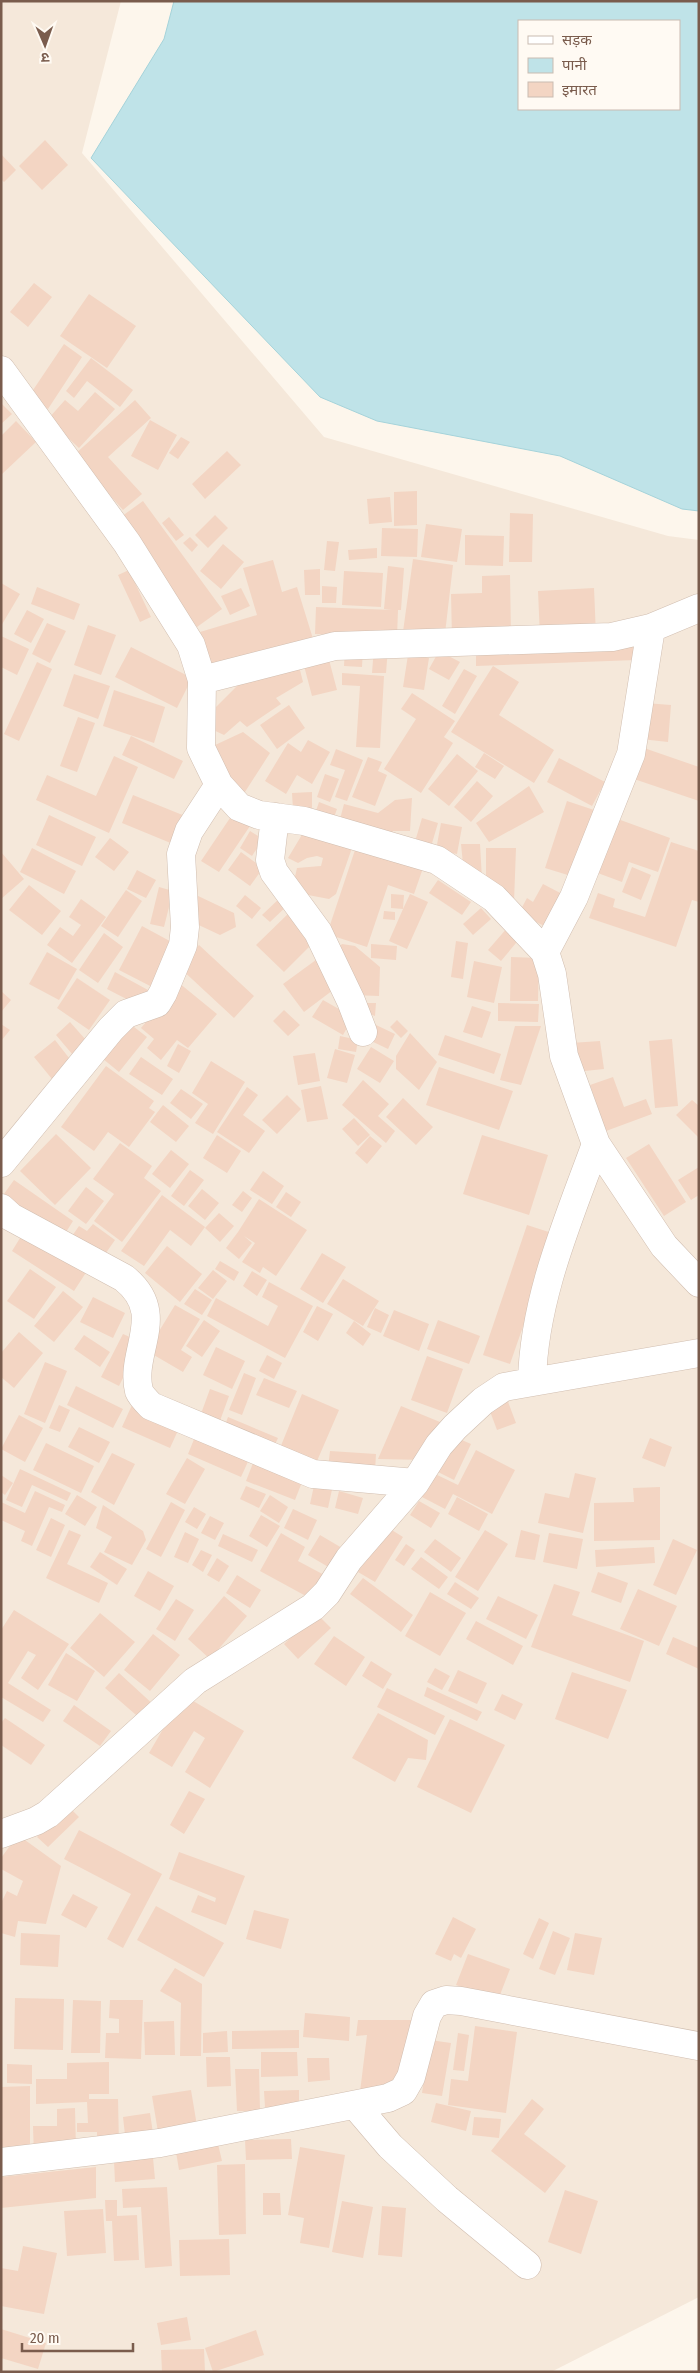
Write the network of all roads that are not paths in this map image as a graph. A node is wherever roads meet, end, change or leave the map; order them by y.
1 (1, 370) edge
2 (699, 608) edge
3 (651, 628) junction
4 (202, 680) junction
5 (219, 785) junction
6 (275, 817) junction
7 (545, 952) junction
8 (363, 1032) dead end
9 (596, 1144) junction
10 (1, 1163) edge
11 (1, 1208) edge
12 (699, 1283) edge
13 (699, 1353) edge
14 (532, 1381) junction
15 (415, 1483) junction
16 (1, 1834) edge
17 (698, 2046) edge
18 (355, 2105) junction
19 (1, 2162) edge
20 (527, 2265) dead end

1 - 4 street
2 - 3 street
3 - 4 street
3 - 7 street
4 - 5 street
5 - 6 street
5 - 10 street
6 - 7 street
6 - 8 street
7 - 9 street
9 - 12 street
9 - 14 street
11 - 15 street
13 - 14 street
14 - 15 street
15 - 16 street
17 - 18 street
18 - 19 street
18 - 20 street

